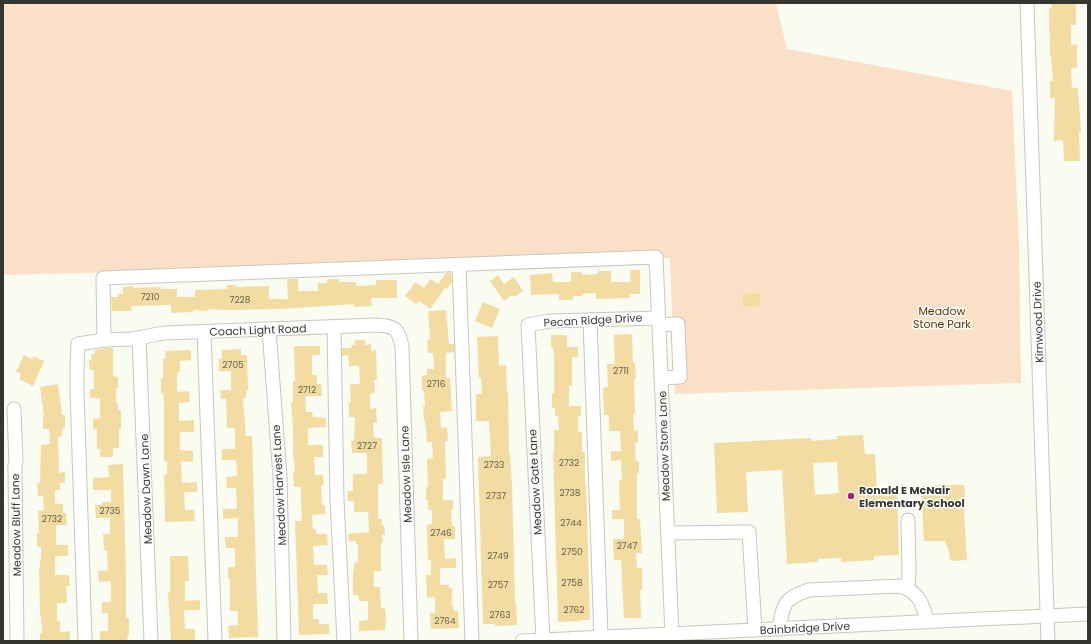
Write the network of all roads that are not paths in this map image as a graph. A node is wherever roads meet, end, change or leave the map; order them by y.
1 (1027, 3) edge
2 (460, 265) junction
3 (590, 320) junction
4 (659, 321) junction
5 (377, 325) joint
6 (528, 325) joint
7 (334, 327) junction
8 (269, 330) junction
9 (204, 332) junction
10 (139, 338) junction
11 (104, 340) junction
12 (661, 378) junction
13 (14, 409) dead end
14 (908, 520) dead end
15 (668, 534) junction
16 (908, 588) junction
17 (1088, 614) edge
18 (1048, 616) junction
19 (928, 622) junction
20 (779, 629) junction
21 (755, 630) junction
22 (672, 634) junction
23 (737, 636) edge
24 (601, 637) junction
25 (543, 640) junction
26 (17, 641) edge
27 (84, 641) edge
28 (151, 641) edge
29 (215, 641) edge
30 (284, 641) edge
31 (344, 641) edge
32 (411, 641) edge
33 (472, 641) edge
34 (522, 641) edge
35 (1048, 641) edge

1 - 18 street, Kirnwood Drive
2 - 4 street, Meadow Stone Lane
2 - 11 street
2 - 33 street
3 - 4 street, Pecan Ridge Drive
3 - 6 street, Pecan Ridge Drive
3 - 24 street
4 - 12 street, Meadow Stone Lane
4 - 12 street, Pecan Ridge Drive
5 - 7 street, Coach Light Road
5 - 32 street, Meadow Isle Lane
6 - 25 street, Meadow Gate Lane
7 - 8 street, Coach Light Road
7 - 31 street
8 - 9 street, Coach Light Road
8 - 30 street, Meadow Harvest Lane
9 - 10 street, Coach Light Road
9 - 29 street
10 - 11 street, Coach Light Road
10 - 28 street, Meadow Dawn Lane
11 - 27 street, Coach Light Road
12 - 15 street, Meadow Stone Lane
13 - 26 street, Meadow Bluff Lane
14 - 16 street
15 - 21 street
15 - 22 street, Meadow Stone Lane
16 - 19 street
16 - 20 street
17 - 18 street, Bainbridge Drive
18 - 19 street, Bainbridge Drive
18 - 35 street, Kirnwood Drive
19 - 20 street, Bainbridge Drive
20 - 21 street, Bainbridge Drive
21 - 23 street, Bainbridge Drive
22 - 23 street, Bainbridge Drive
22 - 24 street, Bainbridge Drive
24 - 25 street, Bainbridge Drive
25 - 34 street, Bainbridge Drive

